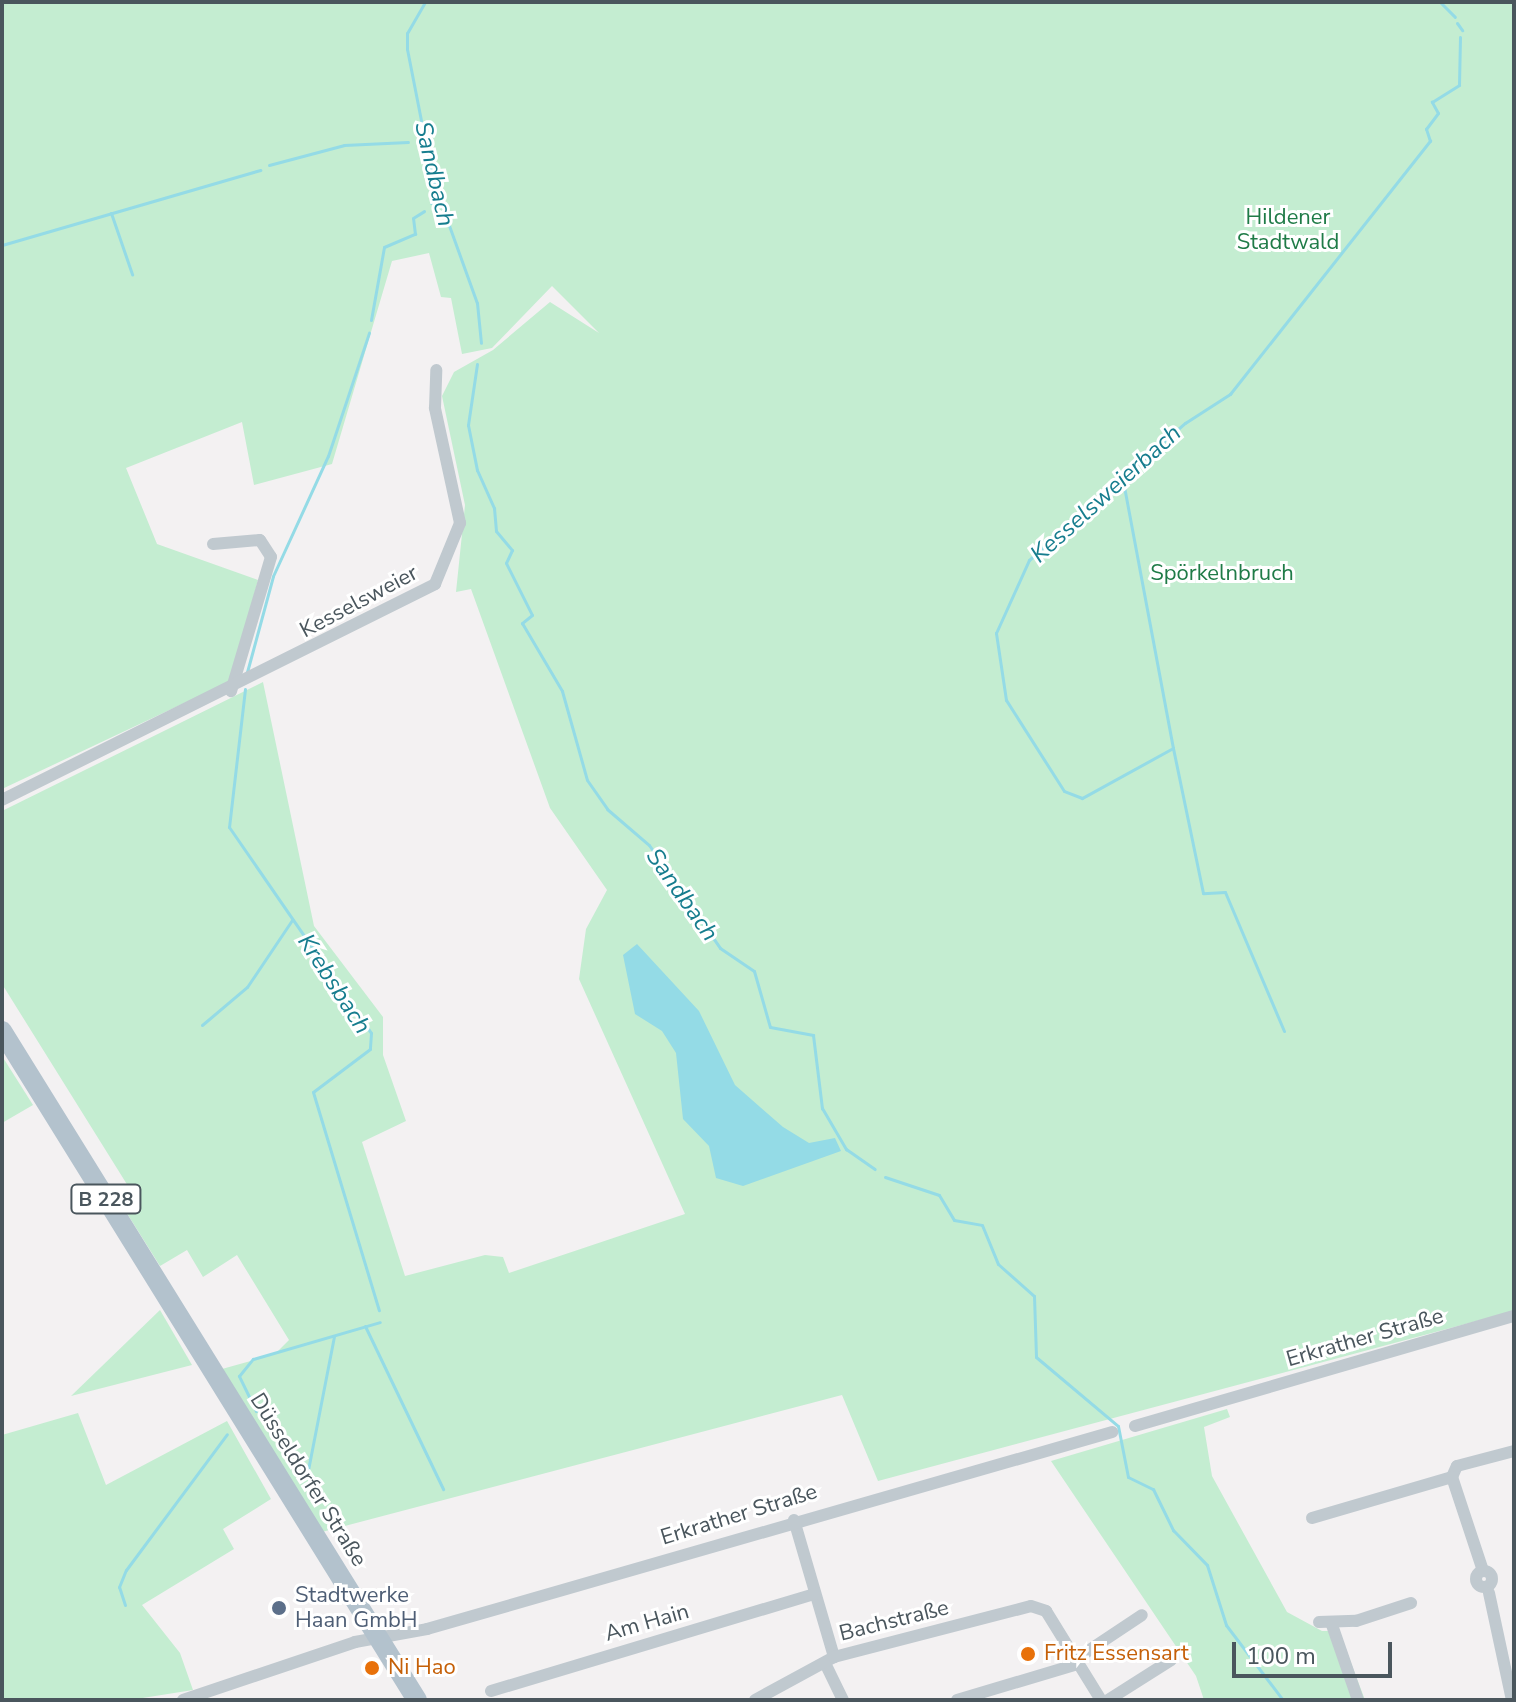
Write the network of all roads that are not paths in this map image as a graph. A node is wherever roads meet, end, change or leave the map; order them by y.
1 (436, 370) dead end
2 (213, 544) dead end
3 (231, 691) junction
4 (2, 800) edge
5 (2, 1031) edge
6 (1514, 1316) edge
7 (1135, 1426) dead end
8 (1112, 1432) dead end
9 (1514, 1451) edge
10 (1452, 1477) junction
11 (1312, 1518) dead end
12 (794, 1520) junction
13 (1483, 1571) dead end
14 (1489, 1593) dead end
15 (815, 1594) junction
16 (1411, 1603) dead end
17 (1142, 1615) dead end
18 (378, 1639) junction
19 (1508, 1652) edge
20 (829, 1660) junction
21 (1171, 1660) dead end
22 (1077, 1661) junction
23 (491, 1691) dead end
24 (183, 1700) edge
25 (417, 1700) edge
26 (755, 1700) edge
27 (843, 1700) edge
28 (957, 1700) edge
29 (1101, 1700) edge
30 (1108, 1700) edge
31 (1358, 1700) edge
32 (1512, 1700) edge

1 - 3 street, Kesselsweier
2 - 3 street
3 - 4 street, Kesselsweier
5 - 18 main road, Düsseldorfer Straße / B 228
6 - 7 street, Erkrather Straße
8 - 12 street, Erkrather Straße
9 - 10 street
10 - 11 street
10 - 13 street
12 - 15 street, Bachstraße
12 - 18 street, Erkrather Straße
14 - 19 street
15 - 20 street, Bachstraße
15 - 23 street, Am Hain
16 - 31 street
17 - 22 street
18 - 24 street, Erkrather Straße
18 - 25 main road, Düsseldorfer Straße / B 228
19 - 32 street
20 - 22 street, Bachstraße
20 - 26 street
20 - 27 street
21 - 30 street
22 - 28 street
22 - 29 street, Bachstraße

